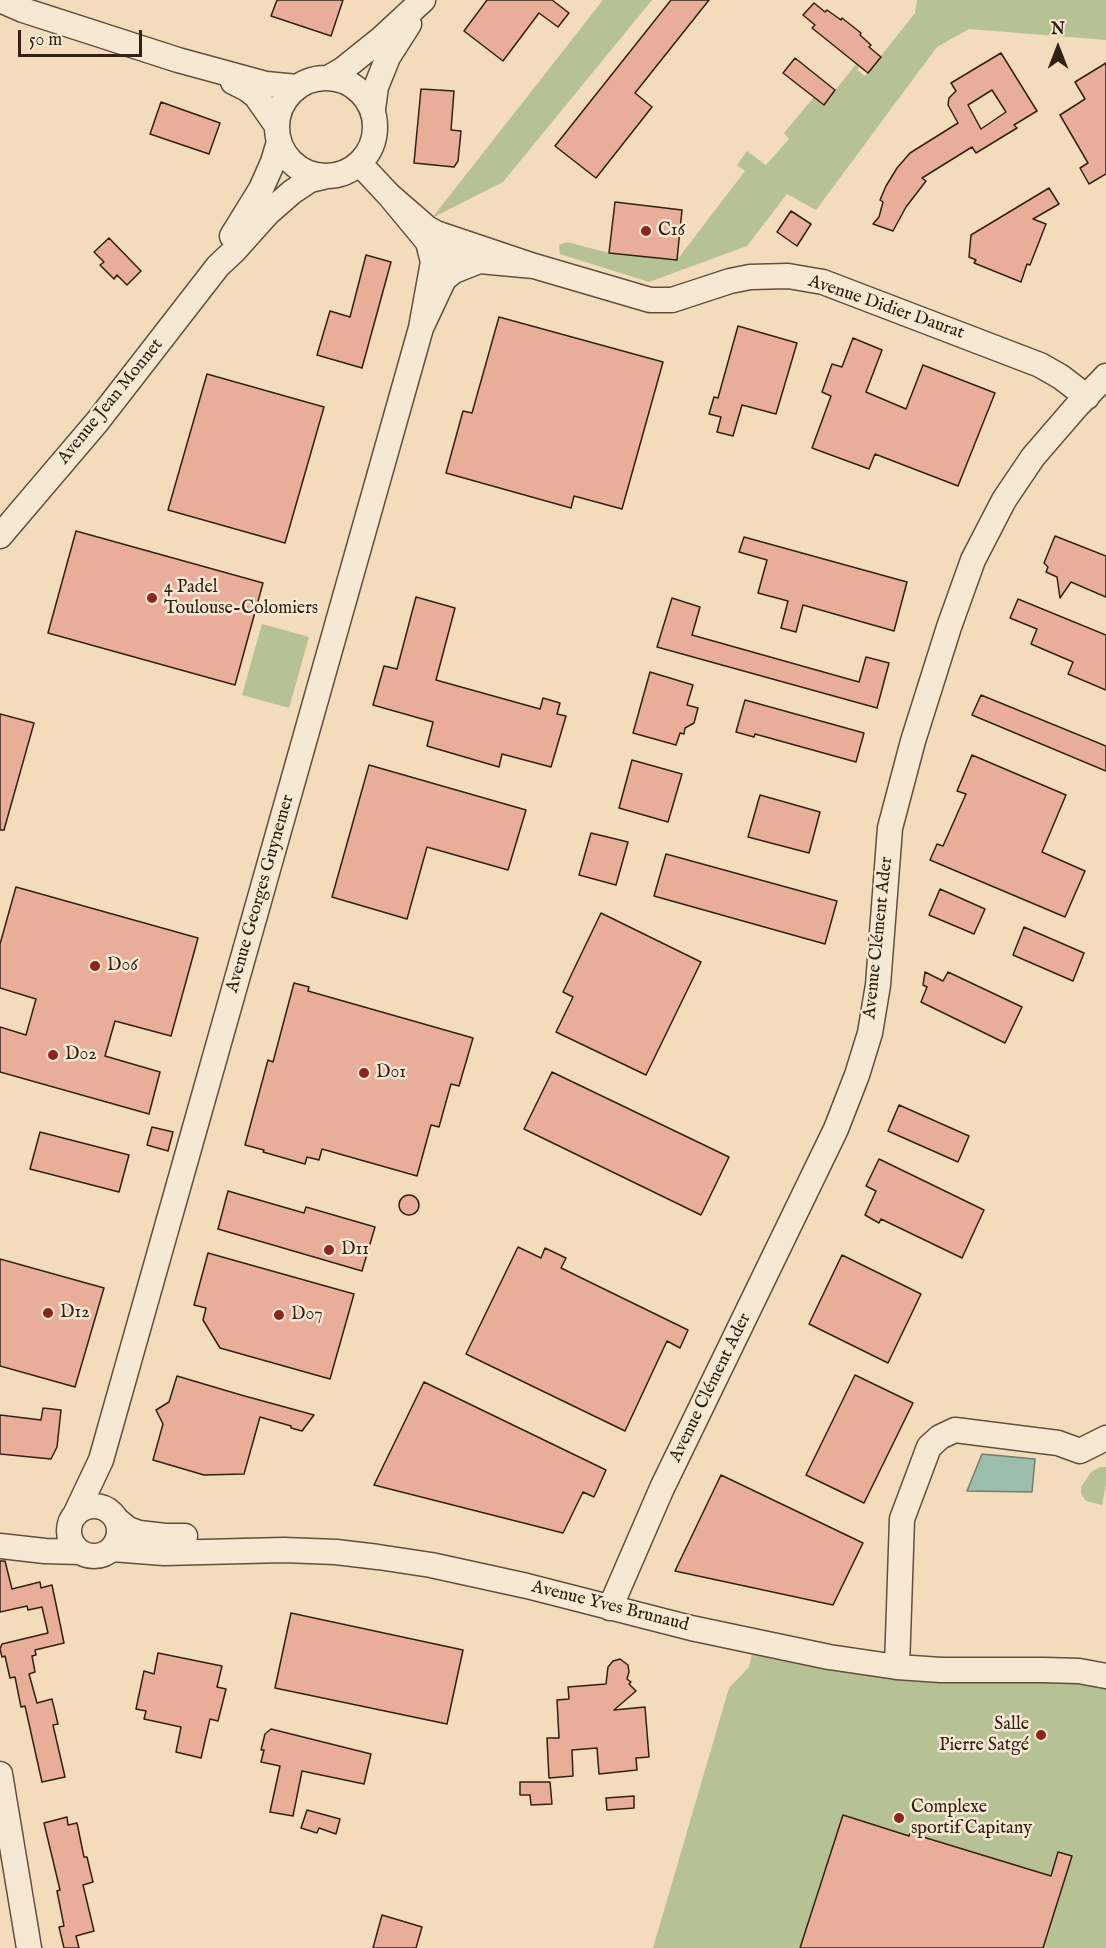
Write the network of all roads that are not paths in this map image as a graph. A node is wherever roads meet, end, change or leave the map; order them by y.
1 (0, 0) edge
2 (424, 0) edge
3 (178, 60) junction
4 (328, 78) junction
5 (297, 87) junction
6 (373, 109) junction
7 (278, 134) junction
8 (359, 163) junction
9 (327, 176) junction
10 (439, 253) junction
11 (484, 254) junction
12 (218, 266) junction
13 (1106, 376) edge
14 (1086, 397) junction
15 (0, 536) edge
16 (1106, 1438) edge
17 (101, 1460) junction
18 (114, 1516) junction
19 (75, 1534) junction
20 (0, 1535) edge
21 (0, 1546) edge
22 (112, 1549) junction
23 (614, 1600) junction
24 (897, 1659) junction
25 (1106, 1661) edge
26 (1106, 1676) edge
27 (0, 1774) edge
28 (6, 1837) edge
29 (29, 1948) edge

1 - 3 street
2 - 4 street
2 - 6 street
3 - 5 street
3 - 7 street
4 - 5 street
4 - 6 street
5 - 7 street
6 - 8 street
7 - 9 street
7 - 12 street, Avenue Jean Monnet
8 - 9 street
8 - 10 street
9 - 12 street, Avenue Jean Monnet
10 - 11 street, Avenue Didier Daurat
10 - 11 street
10 - 17 street, Avenue Georges Guynemer
11 - 14 street, Avenue Didier Daurat
12 - 15 street, Avenue Jean Monnet
13 - 14 street, Avenue Clément Ader
14 - 23 street, Avenue Clément Ader
16 - 24 street
17 - 18 street, Avenue Georges Guynemer
17 - 19 street, Avenue Georges Guynemer
18 - 19 street
18 - 22 street
18 - 23 street, Avenue Yves Brunaud
19 - 20 street
19 - 21 street
19 - 22 street, Avenue Yves Brunaud
22 - 23 street, Avenue Yves Brunaud
23 - 24 street, Avenue Yves Brunaud
24 - 25 street, Avenue Yves Brunaud
24 - 26 street, Avenue Yves Brunaud
27 - 28 street
28 - 29 street

